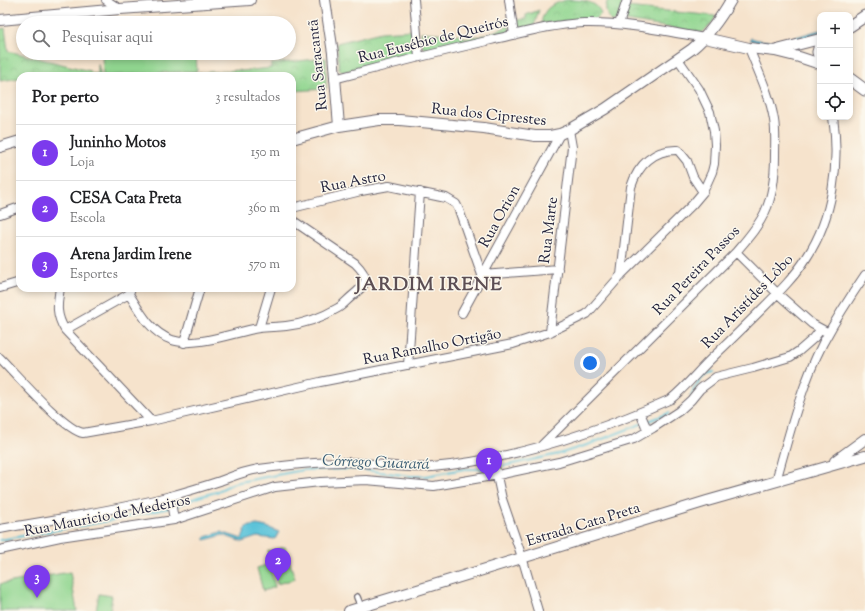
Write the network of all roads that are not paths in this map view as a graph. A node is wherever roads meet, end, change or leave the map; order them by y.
1 (106, 0) edge
2 (250, 0) edge
3 (325, 0) edge
4 (414, 0) edge
5 (509, 0) edge
6 (627, 0) edge
7 (731, 0) edge
8 (182, 2) edge
9 (120, 9) junction
10 (44, 16) edge
11 (864, 18) edge
12 (16, 19) edge
13 (0, 20) edge
14 (619, 24) junction
15 (853, 24) edge
16 (514, 35) junction
17 (705, 38) junction
18 (817, 40) edge
19 (748, 48) junction
20 (775, 51) junction
21 (419, 57) junction
22 (678, 59) junction
23 (817, 63) edge
24 (334, 78) junction
25 (853, 80) edge
26 (853, 81) edge
27 (865, 82) edge
28 (865, 90) edge
29 (833, 120) edge
30 (339, 126) junction
31 (565, 132) junction
32 (296, 138) edge
33 (16, 142) edge
34 (0, 147) edge
35 (420, 192) junction
36 (703, 192) junction
37 (296, 207) edge
38 (16, 208) edge
39 (0, 214) edge
40 (296, 221) edge
41 (736, 252) junction
42 (558, 268) junction
43 (482, 275) junction
44 (621, 275) junction
45 (865, 275) edge
46 (16, 283) edge
47 (0, 288) edge
48 (59, 292) edge
49 (128, 292) edge
50 (130, 292) edge
51 (199, 292) edge
52 (270, 292) edge
53 (778, 294) junction
54 (462, 313) dead end
55 (259, 328) junction
56 (65, 330) junction
57 (825, 331) junction
58 (550, 332) junction
59 (184, 343) junction
60 (0, 358) edge
61 (408, 365) junction
62 (640, 413) junction
63 (151, 421) junction
64 (563, 426) junction
65 (648, 431) junction
66 (571, 438) junction
67 (864, 439) edge
68 (540, 447) junction
69 (864, 456) edge
70 (493, 458) junction
71 (825, 467) junction
72 (498, 475) junction
73 (776, 481) junction
74 (170, 496) junction
75 (174, 520) junction
76 (0, 529) edge
77 (0, 550) edge
78 (522, 557) junction
79 (357, 597) dead end
80 (356, 610) edge
81 (538, 611) edge

1 - 9 street
2 - 8 street
3 - 24 street, Rua Saracantã
4 - 21 street
5 - 16 street
6 - 14 street
7 - 17 street, Rua dos Ciprestes
8 - 9 street
9 - 10 street
11 - 15 main road
12 - 13 street
14 - 16 street, Rua Eusébio de Queirós
14 - 17 street, Rua Eusébio de Queirós
16 - 21 street, Rua Eusébio de Queirós
17 - 19 street, Rua Eusébio de Queirós
17 - 22 street, Rua dos Ciprestes
18 - 20 street, Rua Eusébio de Queirós
19 - 20 street, Rua Eusébio de Queirós
19 - 41 street, Rua Pereira Passos
20 - 23 street, Rua Eusébio de Queirós
21 - 24 street, Rua Eusébio de Queirós
22 - 31 street, Rua dos Ciprestes
22 - 36 street, Rua Ramalho Ortigão
24 - 30 street, Rua Saracantã
25 - 27 main road
26 - 28 main road
29 - 53 street, Rua Aristídes Lôbo
30 - 31 street, Rua dos Ciprestes
30 - 32 street, Rua dos Ciprestes
31 - 42 street, Rua Marte
31 - 43 street, Rua Orion
33 - 34 street
35 - 37 street, Rua Astro
35 - 43 street, Rua Astro
35 - 61 street
36 - 44 street, Rua Ramalho Ortigão
36 - 44 street
38 - 39 street
40 - 55 street
41 - 53 street
41 - 64 street, Rua Pereira Passos
42 - 43 street
42 - 58 street, Rua Marte
43 - 54 street, Rua Orion
44 - 58 street, Rua Ramalho Ortigão
45 - 57 street
46 - 47 street
48 - 56 street
49 - 56 street
50 - 59 street
51 - 59 street
52 - 55 street
53 - 57 street
53 - 62 street, Rua Aristídes Lôbo
55 - 59 street
56 - 63 street
57 - 65 street, Rua Mauricio de Medeiros
57 - 73 street
58 - 61 street, Rua Ramalho Ortigão
60 - 63 street, Rua Ramalho Ortigão
61 - 63 street, Rua Ramalho Ortigão
62 - 65 street
62 - 66 street, Rua Aristídes Lôbo
64 - 66 street
64 - 68 street, Rua Pereira Passos
65 - 72 street, Rua Mauricio de Medeiros
66 - 68 street, Rua Aristídes Lôbo
67 - 69 street
67 - 71 street, Estrada Cata Preta
68 - 70 street, Rua Aristídes Lôbo
69 - 71 street, Estrada Cata Preta
70 - 72 street
70 - 74 street, Rua Aristídes Lôbo
71 - 73 street, Estrada Cata Preta
72 - 75 street, Rua Mauricio de Medeiros
72 - 78 street
73 - 78 street, Estrada Cata Preta
74 - 75 street
74 - 76 street, Rua Aristídes Lôbo
75 - 77 street, Rua Mauricio de Medeiros
78 - 80 street, Estrada Cata Preta
78 - 81 street
79 - 80 street

